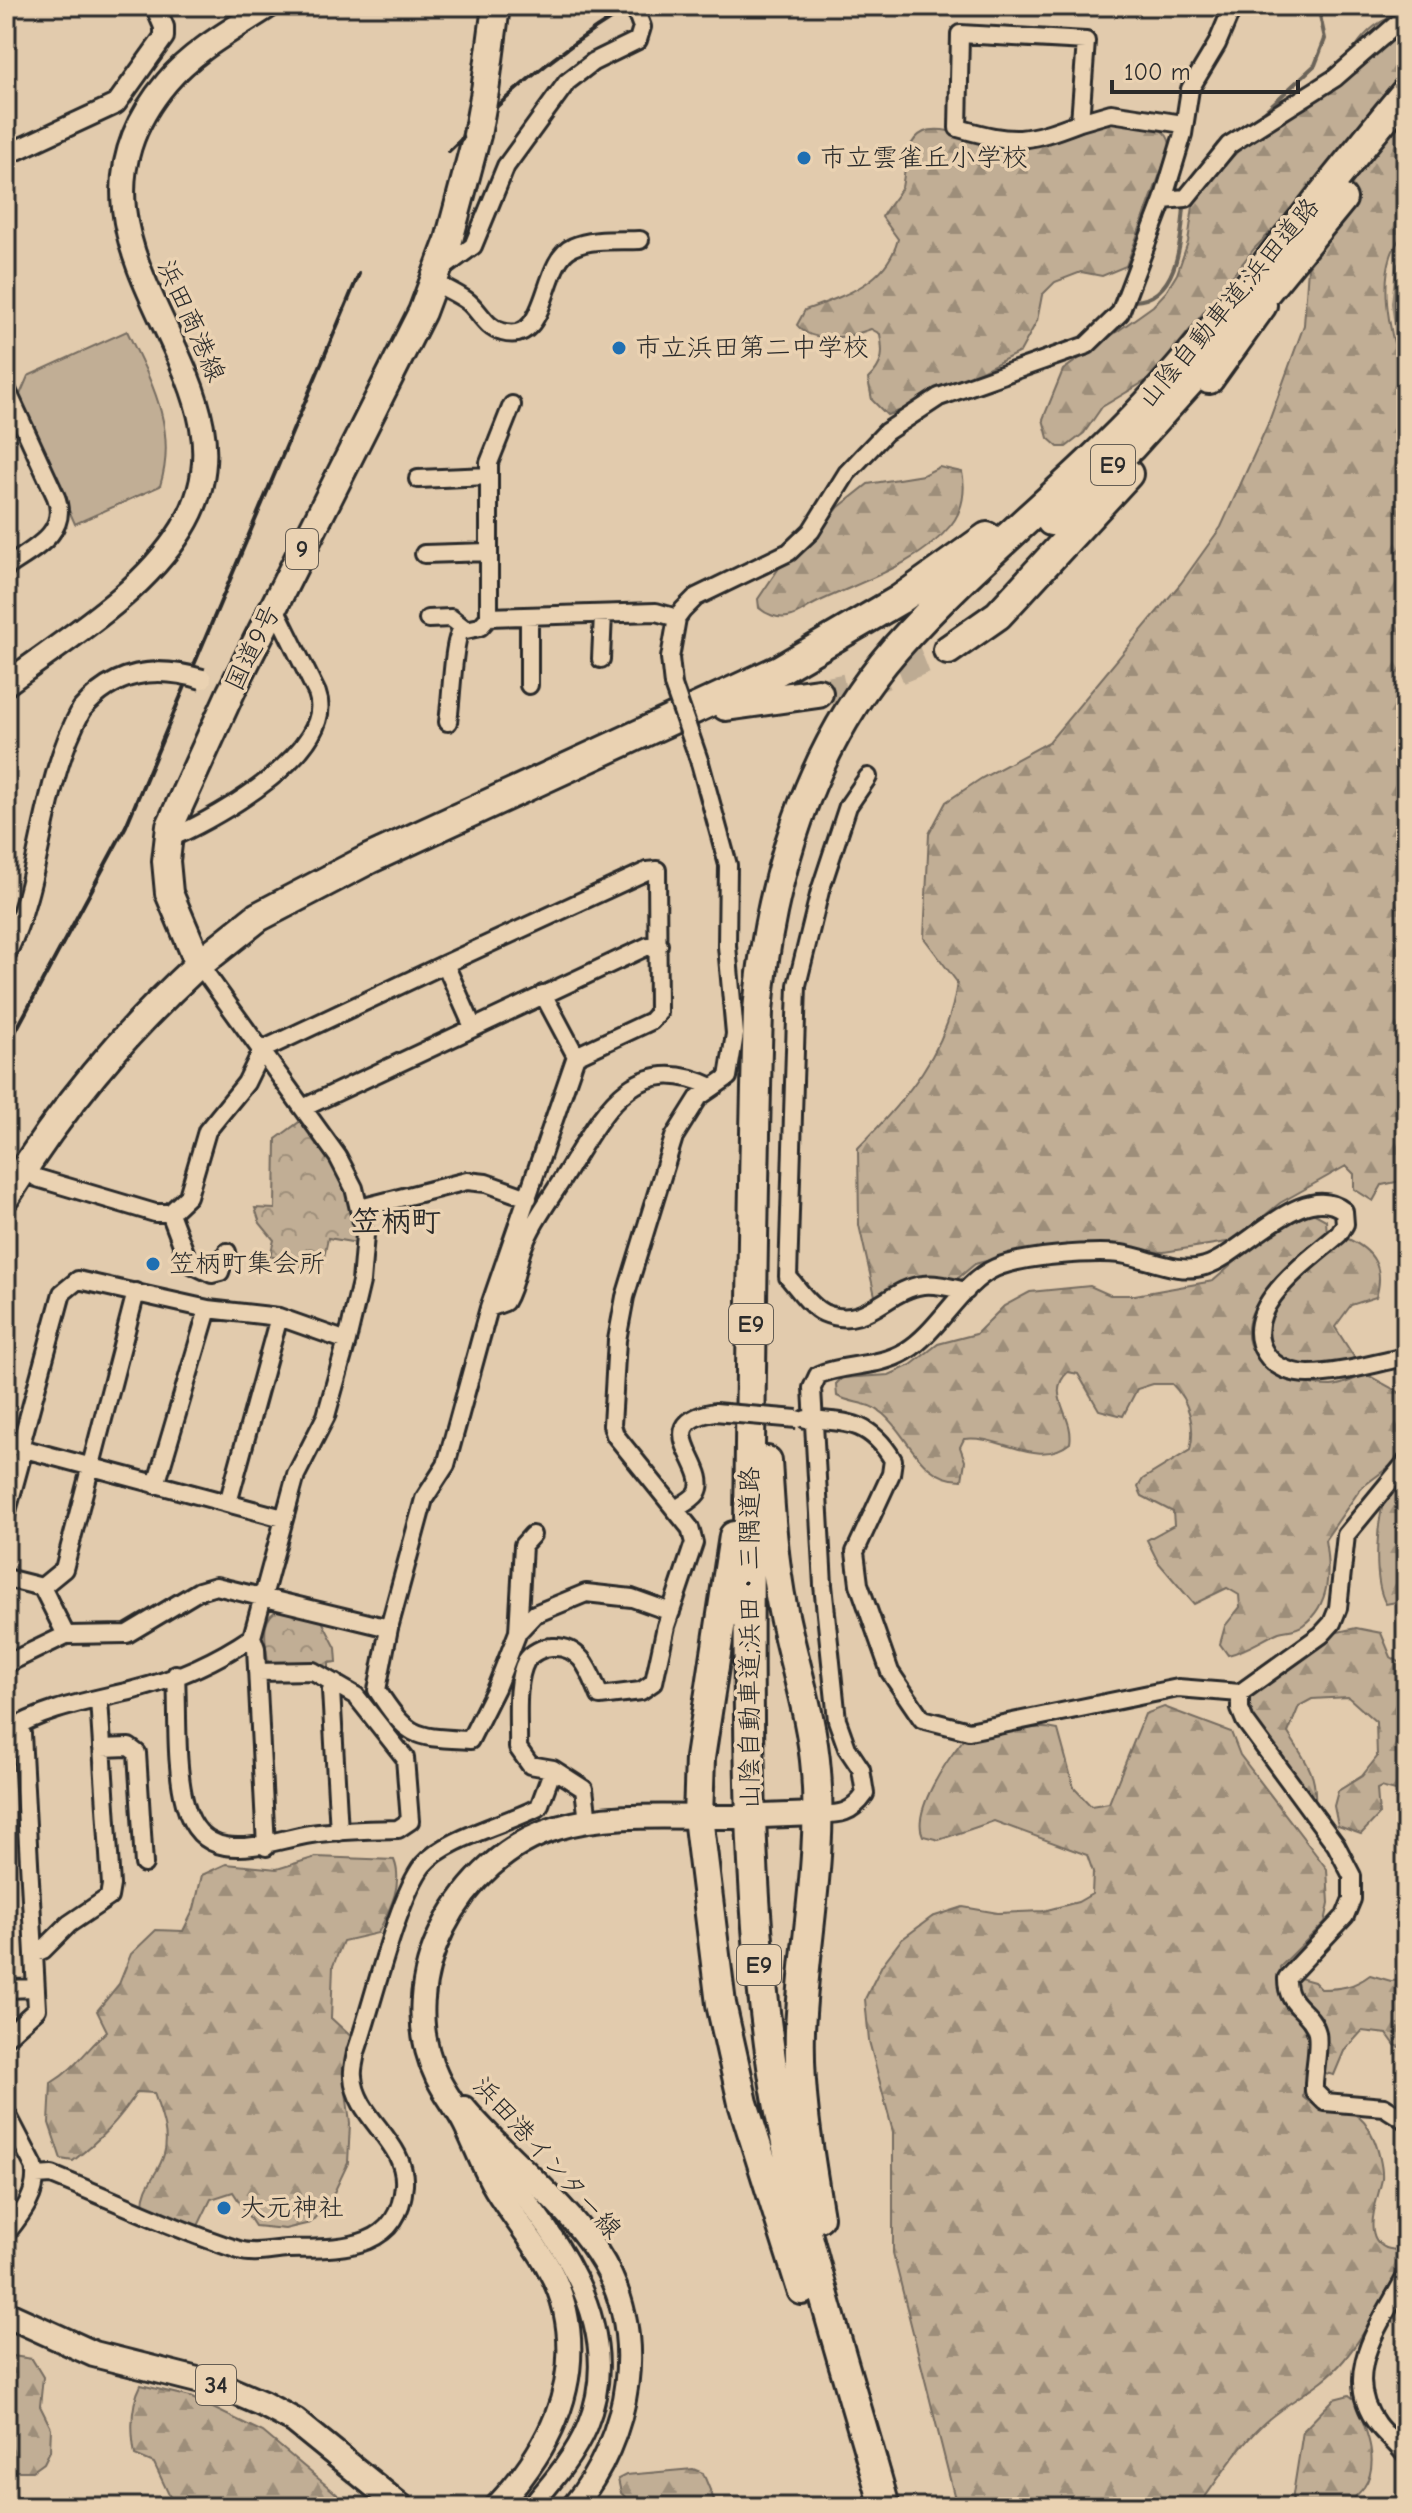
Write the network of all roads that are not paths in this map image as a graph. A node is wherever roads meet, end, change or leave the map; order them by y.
1 (155, 6) edge
2 (269, 6) edge
3 (496, 6) edge
4 (634, 6) edge
5 (1233, 6) edge
6 (1406, 16) edge
7 (1406, 92) edge
8 (1406, 121) edge
9 (1080, 122) junction
10 (1183, 124) junction
11 (6, 155) edge
12 (1335, 192) junction
13 (1163, 200) junction
14 (640, 240) dead end
15 (1292, 262) junction
16 (436, 277) junction
17 (6, 388) edge
18 (512, 405) dead end
19 (1103, 447) junction
20 (489, 476) junction
21 (418, 479) dead end
22 (489, 552) junction
23 (424, 554) dead end
24 (6, 568) edge
25 (274, 606) junction
26 (603, 614) junction
27 (529, 616) junction
28 (489, 617) junction
29 (677, 618) junction
30 (428, 619) dead end
31 (465, 629) junction
32 (909, 644) junction
33 (948, 650) tunnel mouth
34 (601, 659) dead end
35 (6, 684) edge
36 (529, 685) dead end
37 (231, 692) junction
38 (818, 693) tunnel mouth
39 (448, 722) dead end
40 (652, 728) junction
41 (868, 777) dead end
42 (177, 835) dead end
43 (659, 945) junction
44 (6, 954) edge
45 (199, 964) junction
46 (445, 964) junction
47 (543, 994) junction
48 (473, 1027) junction
49 (262, 1050) junction
50 (576, 1056) junction
51 (712, 1087) junction
52 (305, 1107) junction
53 (24, 1167) junction
54 (6, 1197) edge
55 (528, 1198) junction
56 (360, 1208) junction
57 (170, 1213) junction
58 (752, 1241) junction
59 (227, 1252) dead end
60 (966, 1291) junction
61 (136, 1292) junction
62 (489, 1308) junction
63 (208, 1309) junction
64 (279, 1317) junction
65 (347, 1341) junction
66 (1406, 1357) edge
67 (751, 1408) junction
68 (805, 1419) junction
69 (16, 1447) edge
70 (1406, 1462) edge
71 (92, 1467) junction
72 (156, 1485) junction
73 (228, 1503) junction
74 (676, 1509) junction
75 (6, 1515) edge
76 (283, 1518) junction
77 (532, 1535) dead end
78 (6, 1578) edge
79 (42, 1587) junction
80 (263, 1597) junction
81 (671, 1612) junction
82 (389, 1628) junction
83 (518, 1632) junction
84 (66, 1635) junction
85 (252, 1637) junction
86 (6, 1664) edge
87 (257, 1672) junction
88 (176, 1674) junction
89 (335, 1683) junction
90 (1240, 1693) junction
91 (99, 1699) junction
92 (11, 1728) edge
93 (102, 1748) junction
94 (553, 1769) junction
95 (817, 1814) junction
96 (762, 1816) dead end
97 (698, 1817) junction
98 (738, 1817) dead end
99 (588, 1821) junction
100 (339, 1832) junction
101 (266, 1847) junction
102 (144, 1864) dead end
103 (34, 1954) junction
104 (35, 1988) junction
105 (6, 1989) edge
106 (6, 2037) edge
107 (435, 2074) junction
108 (6, 2112) edge
109 (1406, 2121) edge
110 (465, 2124) junction
111 (36, 2176) junction
112 (6, 2234) edge
113 (1406, 2276) edge
114 (6, 2314) edge
115 (839, 2354) junction
116 (1406, 2456) edge
117 (401, 2507) edge
118 (496, 2507) edge
119 (531, 2507) edge
120 (573, 2507) edge
121 (876, 2507) edge
122 (885, 2507) edge

1 - 11 street
2 - 35 main road, 浜田商港線
3 - 16 highway, 国道9号 / 9, bridge
4 - 16 street
5 - 10 street
6 - 13 street
7 - 12 highway, 山陰自動車道;浜田道路 / E9
8 - 12 highway, 山陰自動車道;浜田道路 / E9
9 - 9 street
9 - 10 street
10 - 13 street
12 - 15 highway, 山陰自動車道;浜田道路 / E9
12 - 19 highway, 山陰自動車道;浜田道路 / E9
13 - 29 street
14 - 16 street
15 - 32 highway, 山陰自動車道;浜田道路 / E9
15 - 33 highway
16 - 25 highway, 国道9号 / 9
17 - 24 street
18 - 20 street
19 - 32 highway, 山陰自動車道;浜田道路 / E9
19 - 40 highway
20 - 21 street
20 - 22 street
22 - 23 street
22 - 28 street
25 - 37 highway, 国道9号 / 9
25 - 42 street
26 - 27 street
26 - 29 street
26 - 34 street
27 - 28 street
27 - 36 street
28 - 31 street
29 - 51 street, bridge
30 - 31 street
31 - 39 street
32 - 58 highway, 山陰自動車道;浜田・三隅道路 / E9
37 - 44 street, bridge
37 - 45 highway, 国道9号 / 9
38 - 40 highway
40 - 45 highway
41 - 60 street
43 - 46 street
43 - 47 street
43 - 50 street
45 - 49 street
45 - 53 highway
46 - 48 street
46 - 49 street
47 - 48 street
47 - 50 street
48 - 52 street
49 - 52 street
49 - 57 street
50 - 55 street
51 - 62 street
51 - 74 street
52 - 56 street
53 - 54 highway
53 - 57 street
55 - 56 street
55 - 62 street
56 - 65 street
57 - 59 street
58 - 67 highway, 山陰自動車道;浜田・三隅道路 / E9
58 - 95 highway
60 - 66 street
60 - 68 street
61 - 63 street
61 - 69 street
61 - 71 street
62 - 82 street
63 - 64 street
63 - 72 street
64 - 65 street
64 - 73 street
65 - 76 street
67 - 97 highway
67 - 115 highway, 山陰自動車道;浜田・三隅道路 / E9
68 - 74 street, bridge
68 - 90 street
68 - 95 street
69 - 71 street
69 - 75 street
70 - 90 street
71 - 72 street
71 - 79 street
72 - 73 street
73 - 76 street
74 - 81 street
76 - 80 street
77 - 83 street
78 - 79 street
79 - 84 street
80 - 82 street
80 - 84 street
80 - 85 street
81 - 83 street
81 - 94 street
82 - 83 street
84 - 86 street
85 - 87 street
85 - 88 street
87 - 89 street
87 - 101 street
88 - 91 street
88 - 101 street
89 - 100 street
89 - 100 street
90 - 109 street
91 - 92 street
91 - 93 street
92 - 103 street
93 - 102 street
93 - 103 street
94 - 99 street
94 - 111 street
95 - 96 main road
95 - 115 highway
97 - 98 main road, 浜田港インター線
97 - 99 main road, 浜田港インター線
97 - 121 highway
99 - 107 main road, 浜田港インター線
100 - 101 street
103 - 104 street
104 - 105 street
104 - 106 street
107 - 110 main road, 浜田港インター線
107 - 120 main road, 浜田港インター線
108 - 111 street
110 - 118 main road, 浜田港インター線
110 - 119 street
111 - 112 street
113 - 116 street
114 - 117 main road, 34
115 - 122 highway, 山陰自動車道;浜田・三隅道路 / E9

